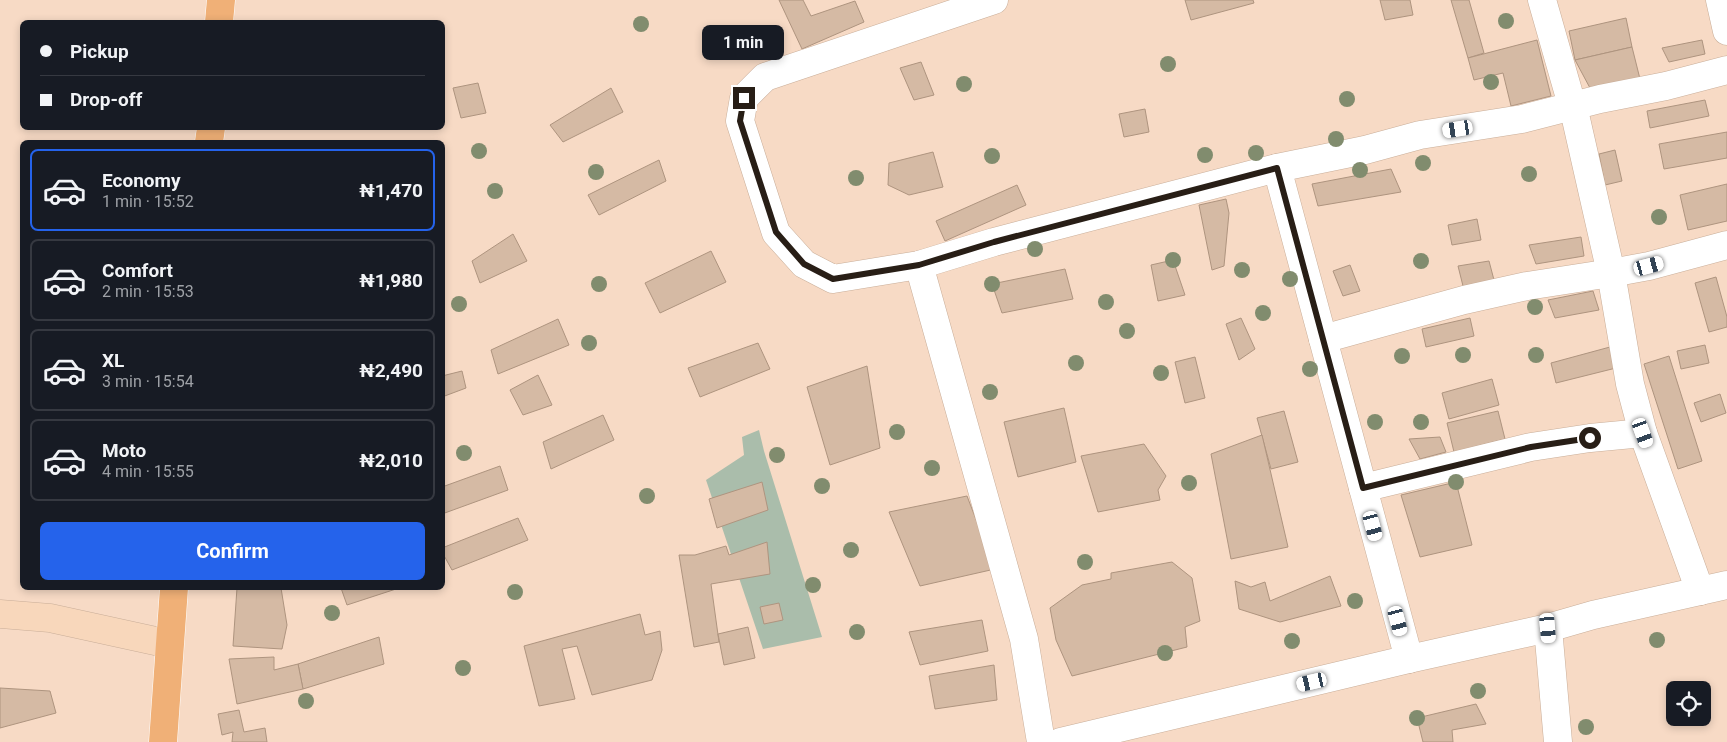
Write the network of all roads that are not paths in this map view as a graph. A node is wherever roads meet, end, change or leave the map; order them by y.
1 (221, 0) edge
2 (994, 0) edge
3 (1542, 0) edge
4 (1720, 0) edge
5 (935, 9) edge
6 (219, 20) edge
7 (1727, 31) edge
8 (1727, 70) edge
9 (1573, 106) junction
10 (1277, 168) junction
11 (1727, 245) edge
12 (919, 265) junction
13 (1611, 274) junction
14 (1323, 339) junction
15 (1643, 433) junction
16 (1363, 488) junction
17 (1727, 586) edge
18 (174, 590) edge
19 (1700, 591) junction
20 (0, 614) edge
21 (1548, 628) junction
22 (169, 644) junction
23 (1409, 659) junction
24 (163, 742) edge
25 (1041, 742) edge
26 (1060, 742) edge
27 (1558, 742) edge

1 - 6 main road
2 - 5 street
3 - 9 street
4 - 7 street
5 - 12 street
8 - 9 street
9 - 10 street
9 - 13 street
10 - 12 street
10 - 14 street
11 - 13 street
12 - 25 street
13 - 14 street
13 - 15 street
14 - 16 street
15 - 16 street
15 - 19 street
16 - 23 street
17 - 19 street
18 - 22 main road
19 - 21 street
20 - 22 street
21 - 23 street
21 - 27 street
22 - 24 main road
23 - 26 street

